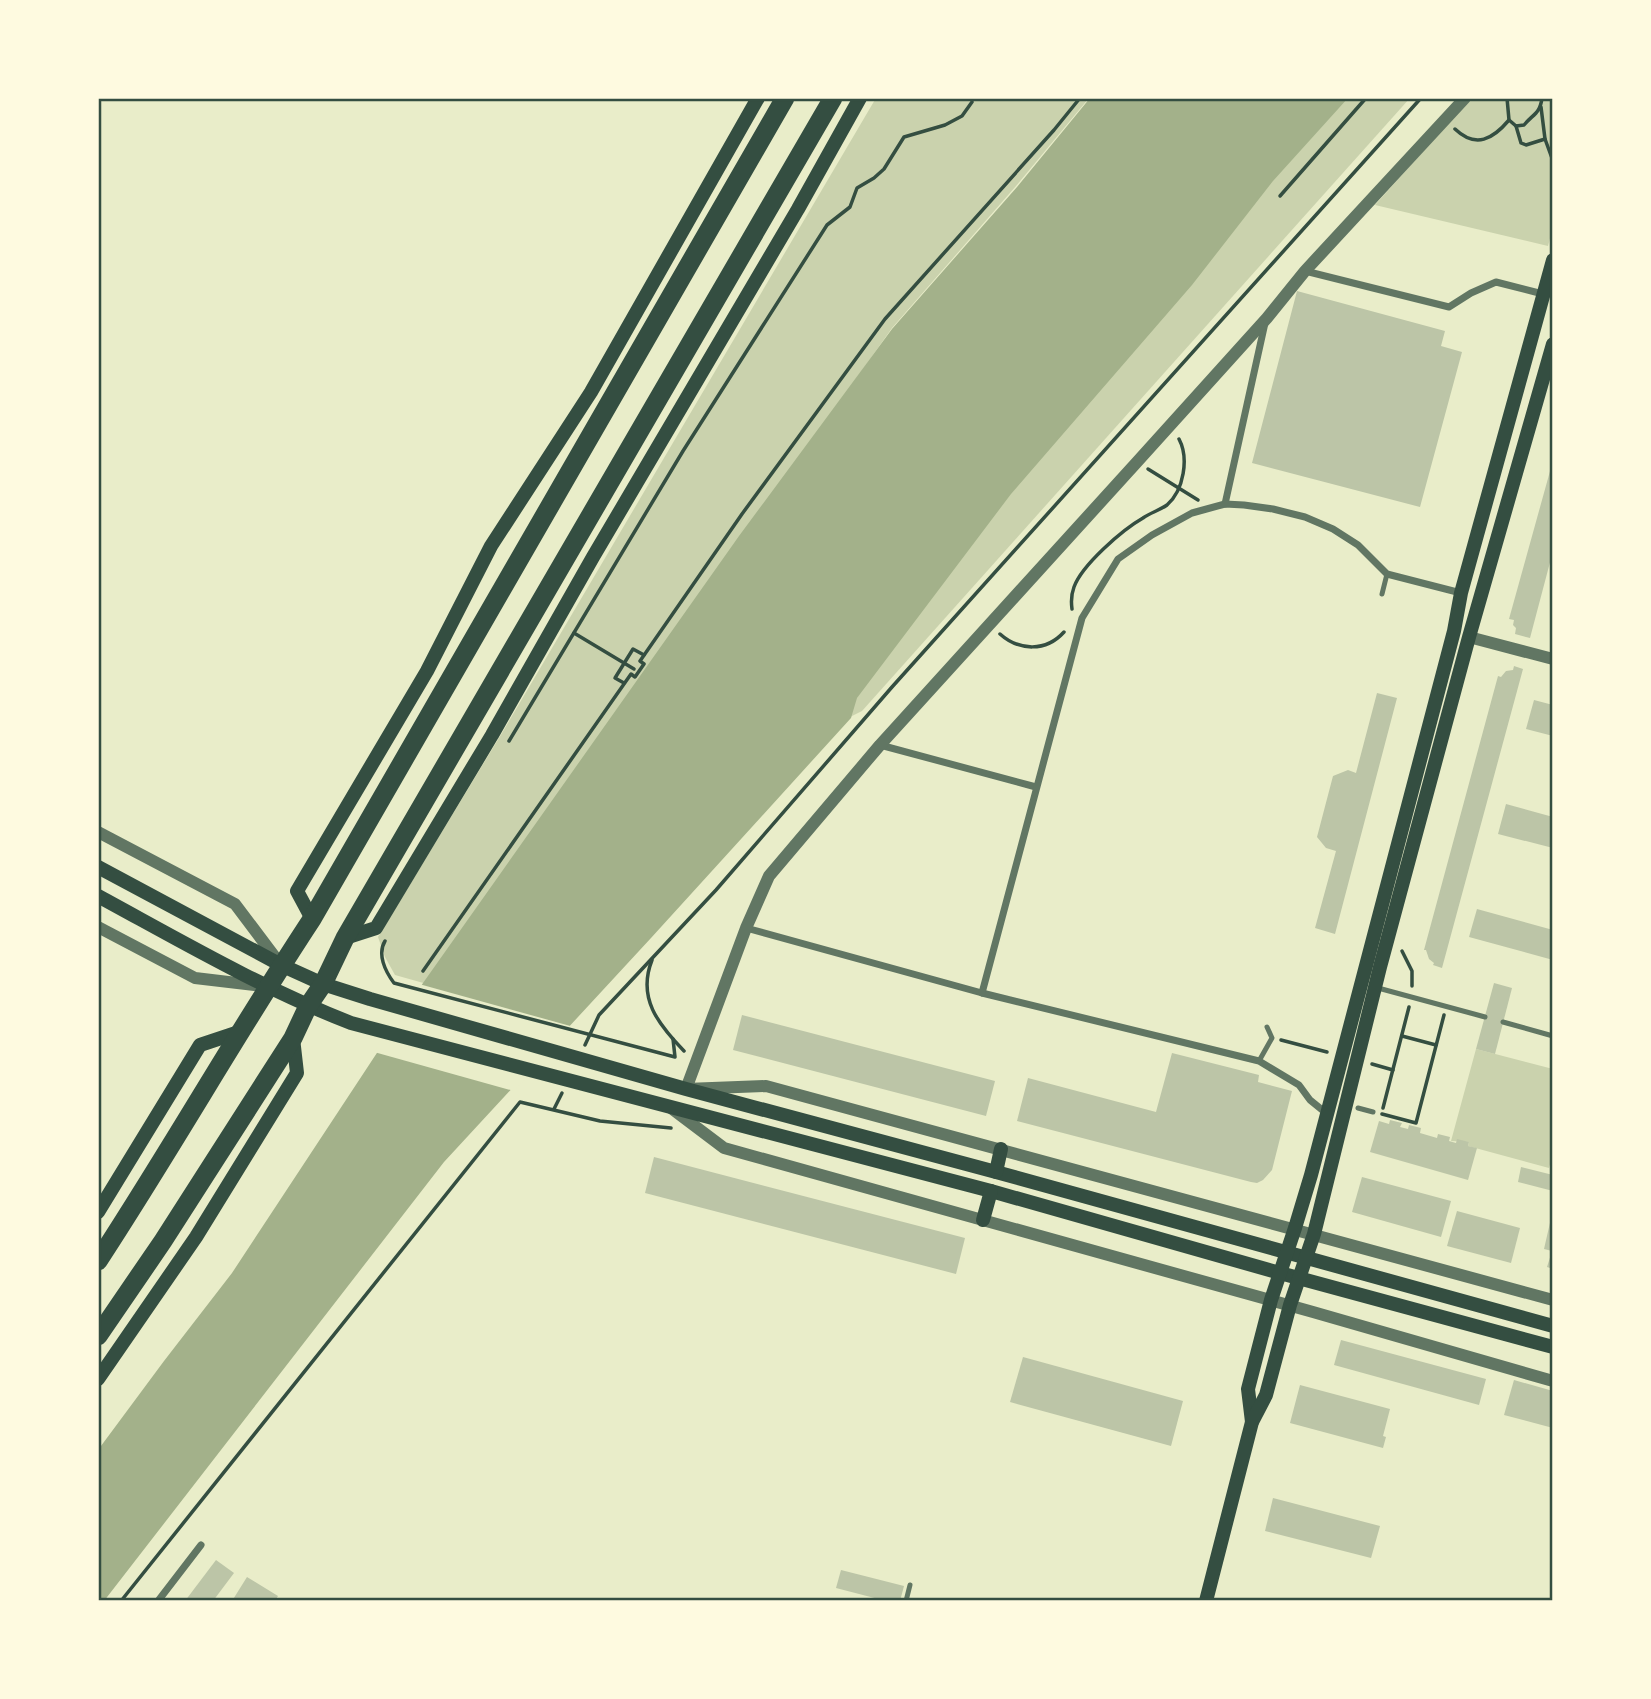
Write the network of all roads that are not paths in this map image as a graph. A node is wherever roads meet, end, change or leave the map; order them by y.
1 (758, 98) edge
2 (785, 98) edge
3 (833, 98) edge
4 (860, 98) edge
5 (1465, 98) edge
6 (1553, 260) edge
7 (1305, 271) junction
8 (1543, 294) junction
9 (1267, 318) junction
10 (1553, 344) edge
11 (1225, 504) junction
12 (1387, 574) junction
13 (1461, 593) junction
14 (1382, 594) dead end
15 (1469, 637) junction
16 (1553, 659) edge
17 (880, 745) junction
18 (1036, 787) junction
19 (98, 832) edge
20 (98, 867) edge
21 (98, 896) edge
22 (312, 919) junction
23 (98, 927) edge
24 (746, 928) junction
25 (345, 938) junction
26 (281, 965) junction
27 (323, 984) junction
28 (268, 987) junction
29 (1374, 987) junction
30 (982, 993) junction
31 (308, 1006) junction
32 (1485, 1017) dead end
33 (1503, 1022) dead end
34 (1267, 1027) dead end
35 (242, 1031) junction
36 (1553, 1036) edge
37 (293, 1038) junction
38 (1259, 1061) junction
39 (686, 1089) junction
40 (670, 1108) junction
41 (1357, 1108) dead end
42 (1373, 1112) road end
43 (1327, 1114) junction
44 (1001, 1149) junction
45 (996, 1172) junction
46 (991, 1191) junction
47 (98, 1212) edge
48 (983, 1220) junction
49 (1295, 1228) junction
50 (1314, 1234) junction
51 (1287, 1252) junction
52 (1306, 1257) junction
53 (98, 1261) edge
54 (1280, 1273) junction
55 (1299, 1278) junction
56 (1271, 1300) junction
57 (1553, 1300) edge
58 (1290, 1305) junction
59 (1553, 1326) edge
60 (98, 1336) edge
61 (1553, 1347) edge
62 (98, 1379) edge
63 (1553, 1381) edge
64 (1252, 1422) junction
65 (201, 1545) dead end
66 (910, 1585) dead end
67 (159, 1601) edge
68 (906, 1601) edge
69 (1206, 1601) edge

1 - 22 main road
2 - 22 highway
3 - 25 highway
4 - 25 main road
5 - 7 street
6 - 8 main road
7 - 8 street
7 - 9 street
8 - 13 main road
9 - 11 street
9 - 17 street
10 - 15 main road
11 - 12 street
11 - 18 street
12 - 13 street
12 - 14 lane
13 - 43 main road
15 - 16 street
15 - 29 main road
17 - 18 street
17 - 24 street
18 - 30 street
19 - 26 street
20 - 26 main road
21 - 28 main road
22 - 26 highway
23 - 28 street
24 - 30 street
24 - 39 street
25 - 27 highway
26 - 27 main road
26 - 28 highway
27 - 31 highway
27 - 39 main road
28 - 31 main road
28 - 35 highway
29 - 32 lane
29 - 50 main road
30 - 38 street
31 - 37 highway
31 - 40 main road
33 - 36 lane
34 - 38 lane
35 - 47 main road
35 - 53 highway
37 - 60 highway
37 - 62 main road
38 - 43 street
39 - 44 street
39 - 45 main road
40 - 46 main road
40 - 48 street
41 - 42 lane
43 - 49 main road
44 - 45 main road
44 - 49 street
45 - 51 main road
46 - 48 main road
46 - 54 main road
48 - 56 street
49 - 50 street
49 - 51 main road
50 - 52 main road
50 - 57 street
51 - 52 main road
51 - 54 main road
52 - 55 main road
52 - 59 main road
54 - 55 main road
54 - 56 main road
55 - 58 main road
55 - 61 main road
56 - 58 street
56 - 64 main road
58 - 63 street
58 - 64 main road
64 - 69 main road
65 - 67 street
66 - 68 lane

